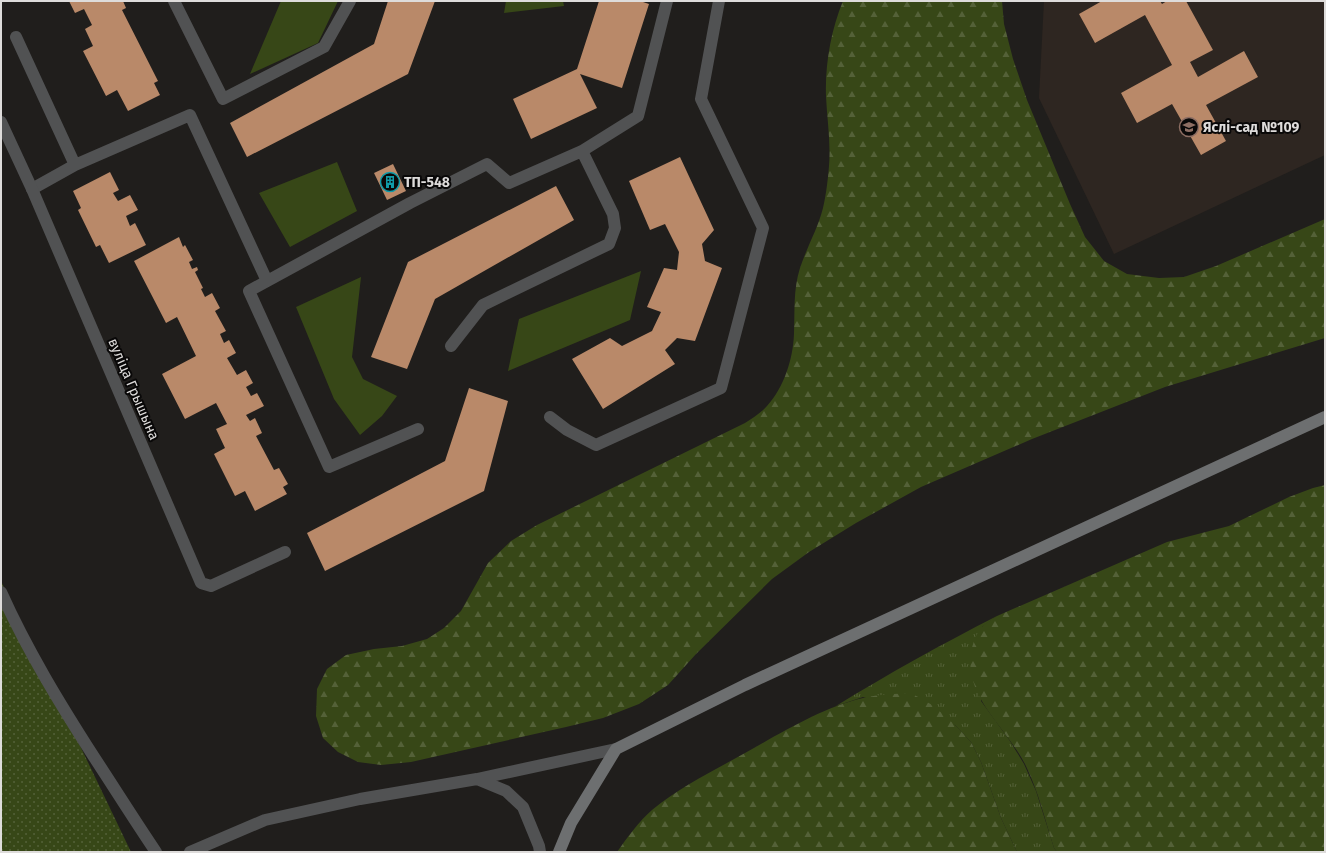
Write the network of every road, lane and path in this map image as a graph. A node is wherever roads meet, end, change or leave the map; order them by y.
1 (174, 1) edge
2 (350, 1) edge
3 (668, 1) edge
4 (719, 1) edge
5 (16, 37) dead end
6 (1, 122) edge
7 (582, 151) junction
8 (75, 165) junction
9 (32, 189) junction
10 (267, 281) junction
11 (451, 346) dead end
12 (550, 417) dead end
13 (1325, 417) edge
14 (418, 429) dead end
15 (285, 552) dead end
16 (1, 592) edge
17 (616, 749) junction
18 (477, 779) junction
19 (156, 852) edge
20 (190, 852) edge
21 (540, 852) edge
22 (559, 852) edge

1 - 2 street
3 - 7 street
4 - 12 street
5 - 8 street
6 - 9 street, вуліца Грышына
7 - 10 street
7 - 11 street
8 - 9 street
8 - 10 street
9 - 15 street, вуліца Грышына
10 - 14 street
13 - 17 street
16 - 19 street
17 - 18 street
17 - 22 street
18 - 20 street
18 - 21 street

